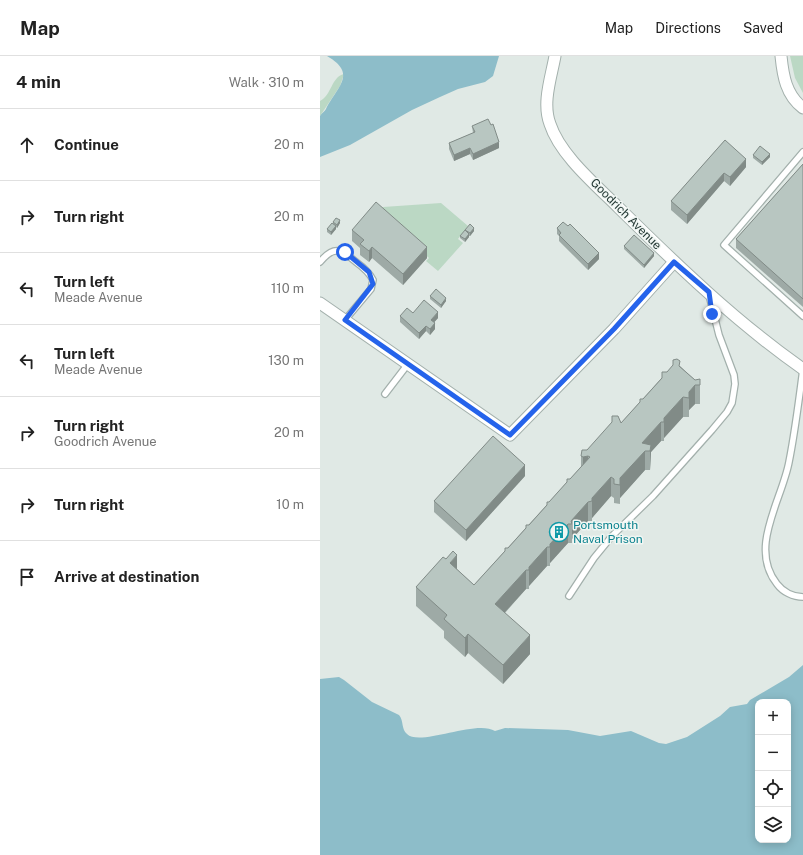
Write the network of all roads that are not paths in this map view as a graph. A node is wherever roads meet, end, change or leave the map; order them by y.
1 (555, 56) edge
2 (781, 56) edge
3 (803, 108) edge
4 (803, 152) edge
5 (320, 262) edge
6 (674, 262) junction
7 (709, 292) junction
8 (320, 303) edge
9 (803, 316) edge
10 (345, 320) junction
11 (408, 364) junction
12 (803, 369) edge
13 (386, 394) dead end
14 (799, 400) junction
15 (803, 409) edge
16 (569, 596) dead end
17 (803, 597) edge

1 - 6 street, Goodrich Avenue
2 - 3 street
4 - 9 lane
5 - 10 lane
6 - 7 street, Goodrich Avenue
6 - 11 street
7 - 12 street, Goodrich Avenue
7 - 16 lane
8 - 10 street
10 - 11 street
11 - 13 lane
12 - 14 lane
14 - 15 lane
14 - 17 lane

